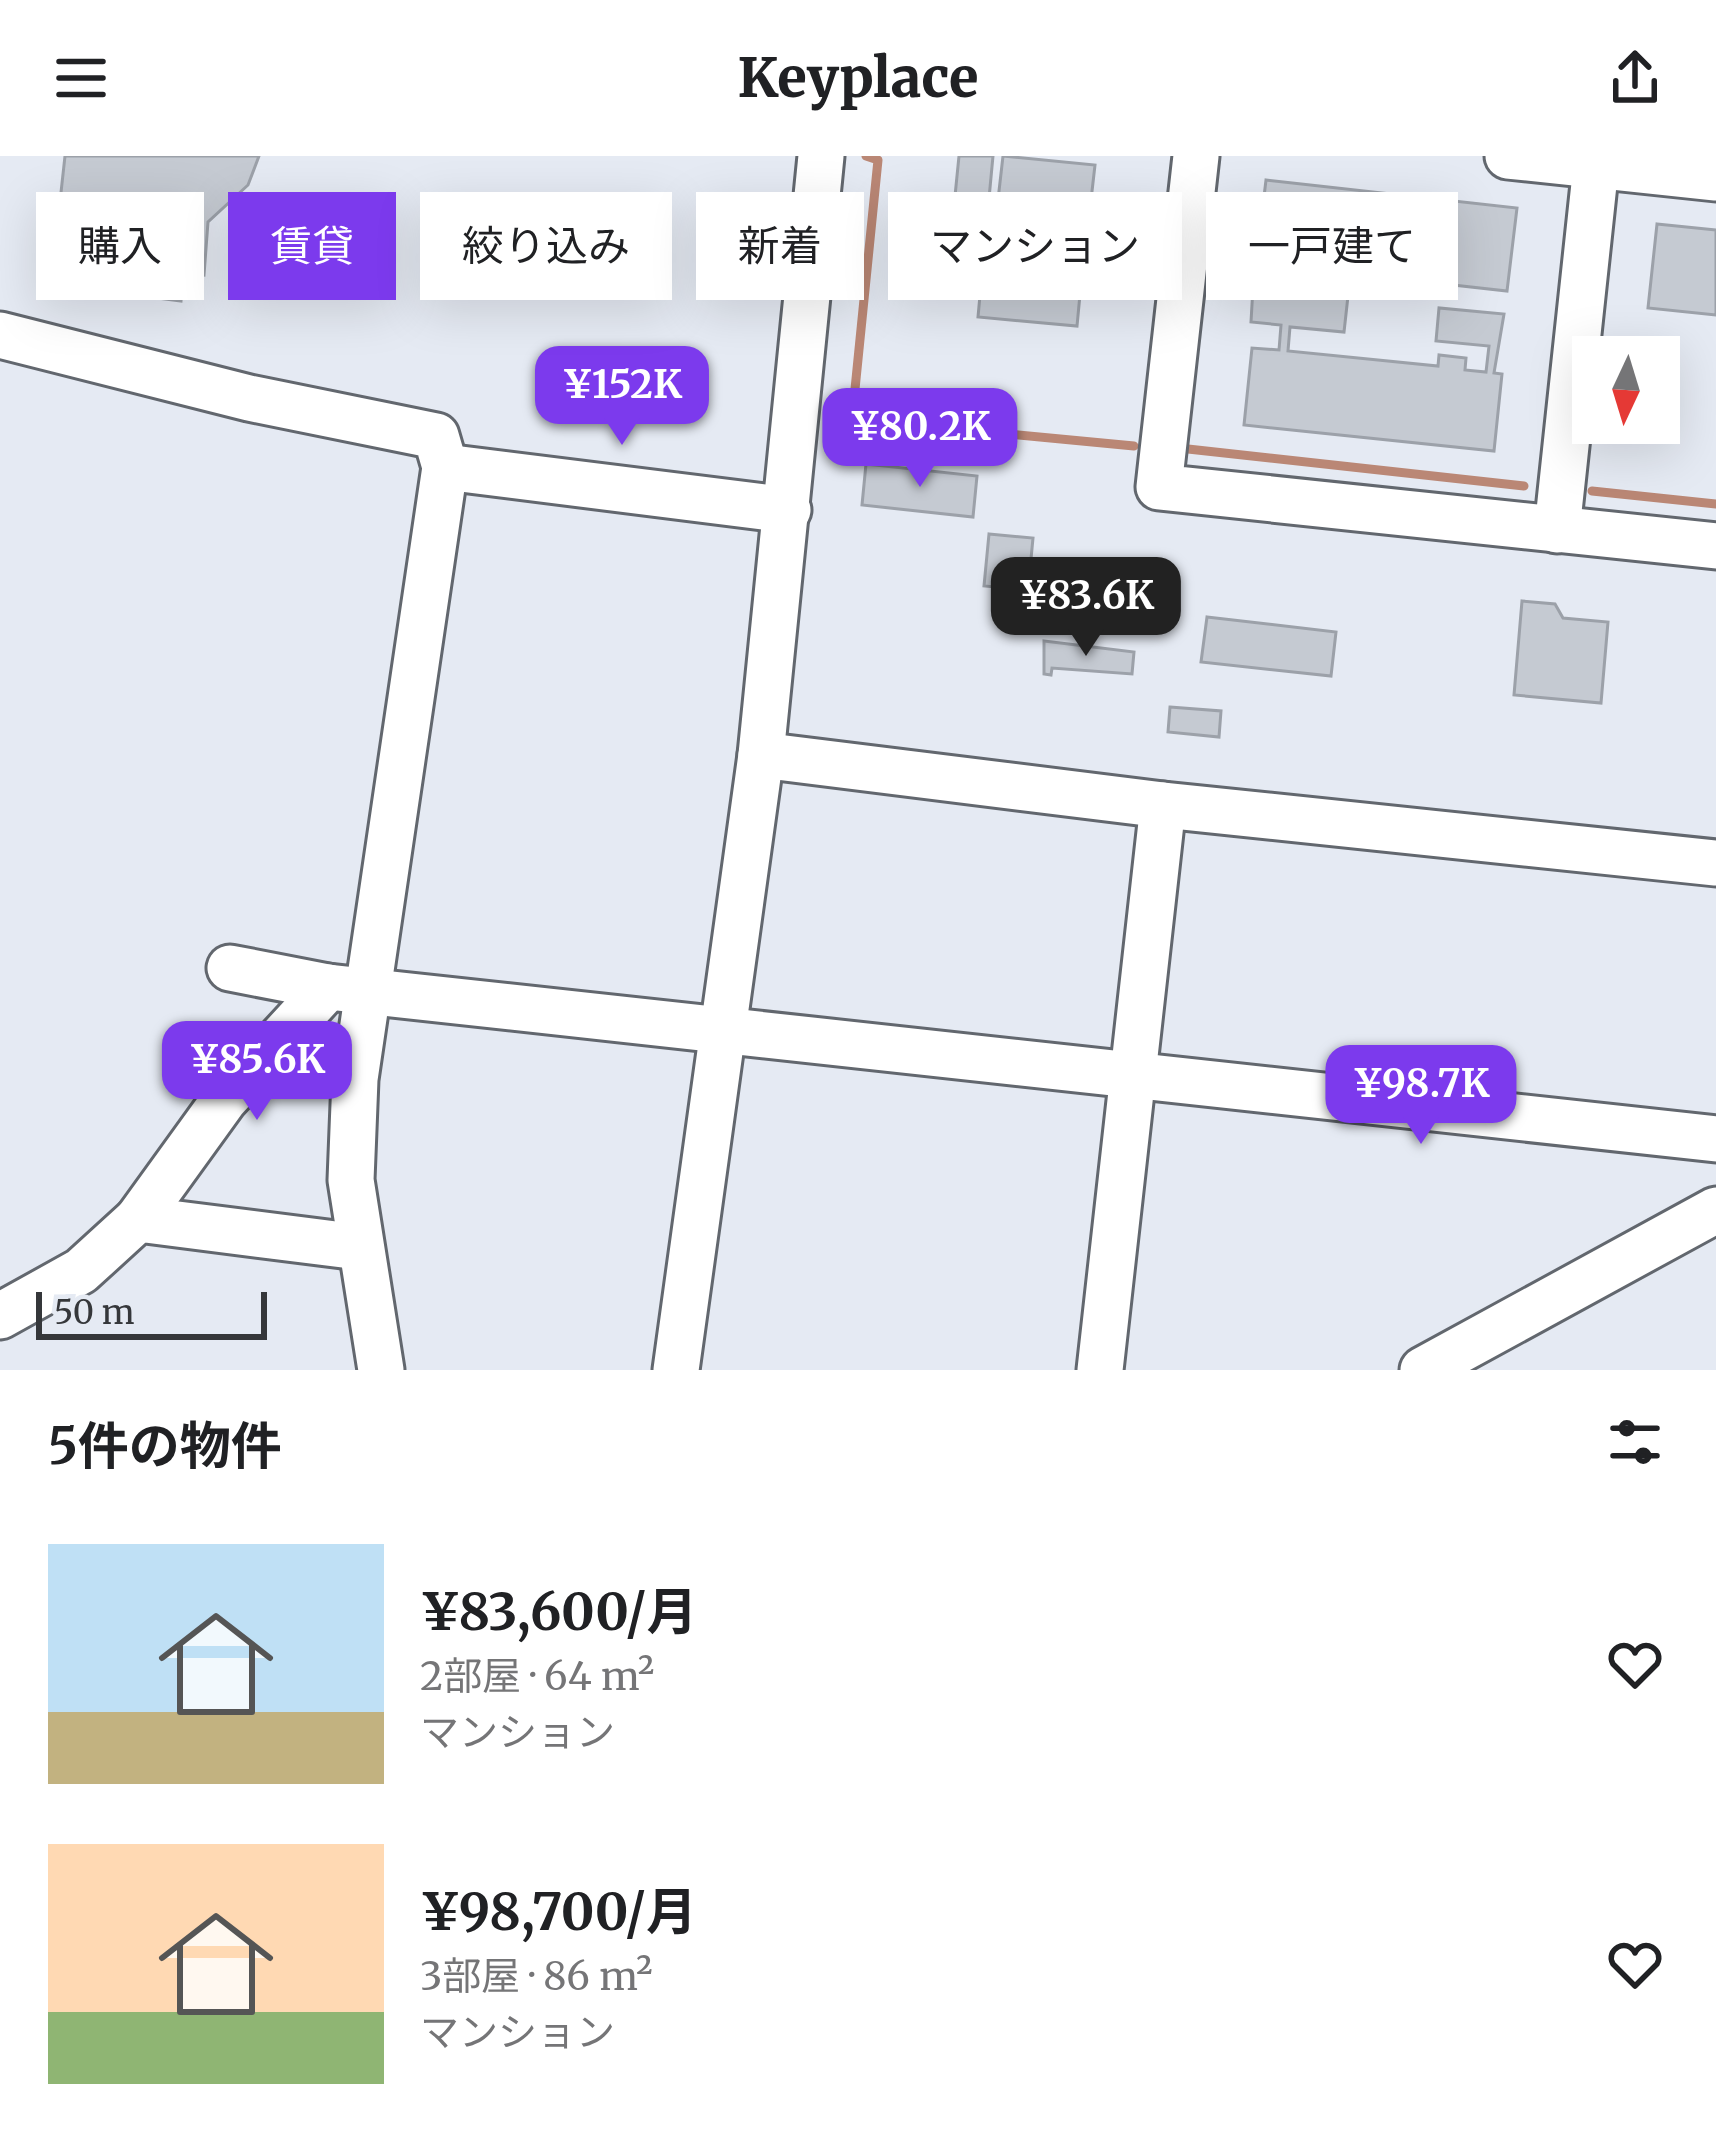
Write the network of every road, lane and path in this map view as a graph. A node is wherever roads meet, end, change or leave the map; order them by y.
1 (821, 156) edge
2 (1196, 156) edge
3 (1508, 156) edge
4 (1596, 161) edge
5 (1716, 178) edge
6 (0, 335) edge
7 (445, 467) junction
8 (788, 510) junction
9 (1557, 530) junction
10 (1716, 546) edge
11 (761, 755) junction
12 (1163, 805) junction
13 (1716, 863) edge
14 (230, 968) dead end
15 (347, 988) junction
16 (720, 1028) junction
17 (1134, 1074) junction
18 (1716, 1139) edge
19 (1716, 1210) edge
20 (138, 1219) junction
21 (359, 1246) junction
22 (0, 1316) edge
23 (1440, 1366) edge
24 (381, 1370) edge
25 (676, 1370) edge
26 (1100, 1370) edge

1 - 8 street
2 - 9 street
3 - 4 street
4 - 5 street
4 - 9 street
6 - 7 street
7 - 8 street
7 - 15 street
8 - 11 street
9 - 10 street
11 - 12 street
11 - 16 street
12 - 13 street
12 - 17 street
14 - 15 street
15 - 16 street
15 - 20 street
15 - 21 street
16 - 17 street
16 - 25 street
17 - 18 street
17 - 26 street
19 - 23 street
20 - 21 street
20 - 22 street
21 - 24 street

